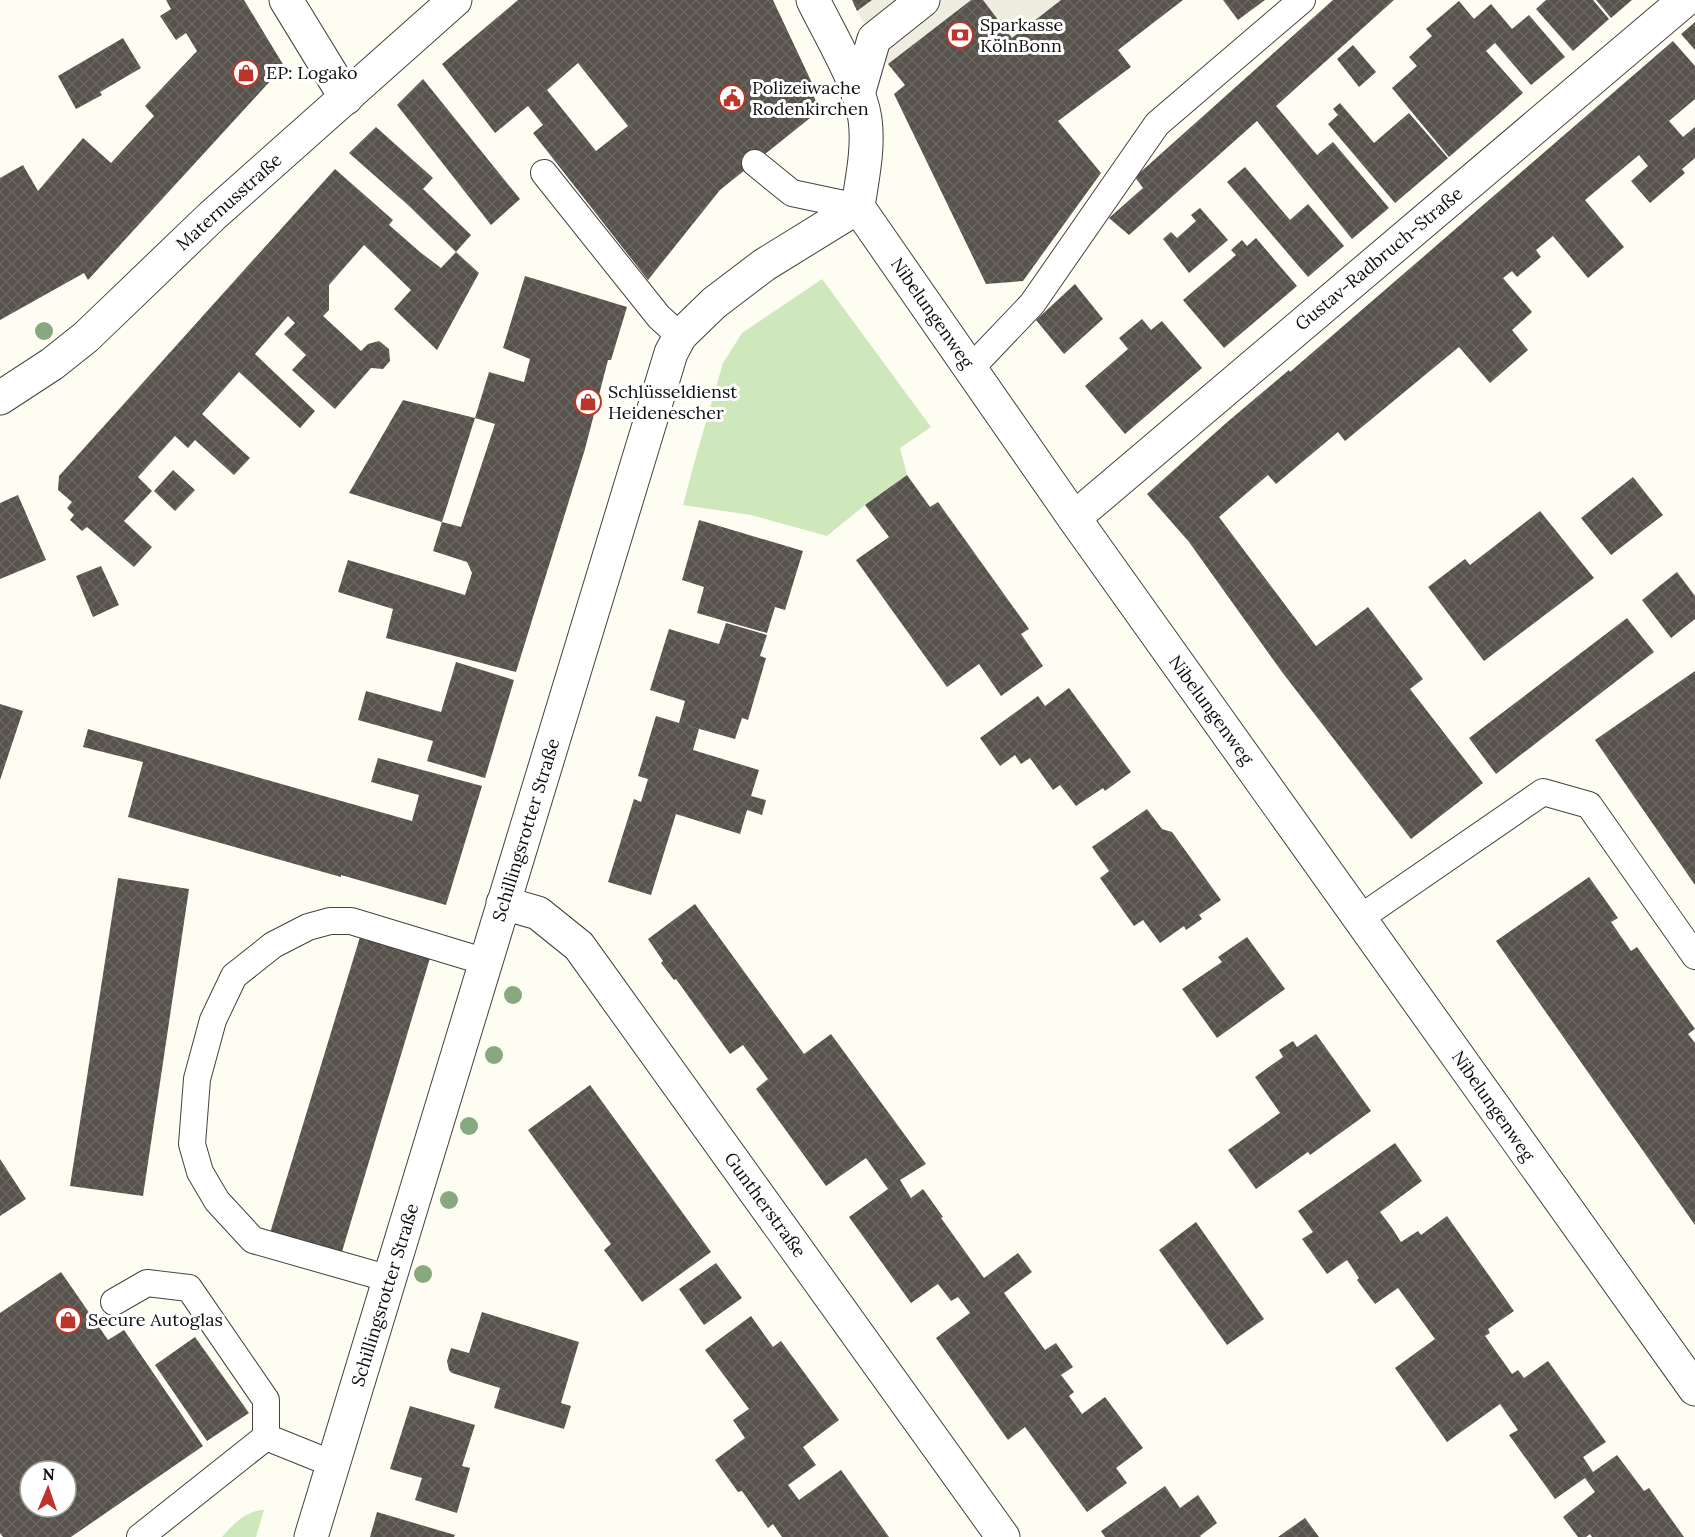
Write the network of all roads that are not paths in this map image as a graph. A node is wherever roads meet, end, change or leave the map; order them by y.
1 (286, 0) edge
2 (455, 0) edge
3 (813, 0) edge
4 (923, 0) edge
5 (1302, 0) edge
6 (1685, 0) edge
7 (858, 93) junction
8 (346, 98) junction
9 (755, 163) dead end
10 (544, 173) dead end
11 (858, 207) junction
12 (680, 336) junction
13 (971, 368) junction
14 (0, 398) edge
15 (1074, 518) junction
16 (503, 903) junction
17 (1360, 918) junction
18 (1695, 956) edge
19 (486, 962) junction
20 (390, 1279) junction
21 (114, 1302) dead end
22 (1695, 1389) edge
23 (266, 1437) junction
24 (333, 1464) junction
25 (140, 1537) edge
26 (311, 1537) edge
27 (1003, 1537) edge

1 - 8 street
2 - 8 street, Maternusstraße
3 - 7 street
4 - 7 street
5 - 13 lane
6 - 15 street, Gustav-Radbruch-Straße
7 - 11 street
8 - 14 street, Maternusstraße
9 - 11 lane
10 - 12 lane
11 - 12 street, Schillingsrotter Straße
11 - 13 street, Nibelungenweg
12 - 16 street, Schillingsrotter Straße
13 - 15 street, Nibelungenweg
15 - 17 street, Nibelungenweg
16 - 19 street, Schillingsrotter Straße
16 - 27 street, Guntherstraße
17 - 18 lane
17 - 22 street, Nibelungenweg
19 - 20 street, Schillingsrotter Straße
19 - 20 lane
20 - 24 street, Schillingsrotter Straße
21 - 23 lane
23 - 24 lane
23 - 25 lane
24 - 26 street, Schillingsrotter Straße

